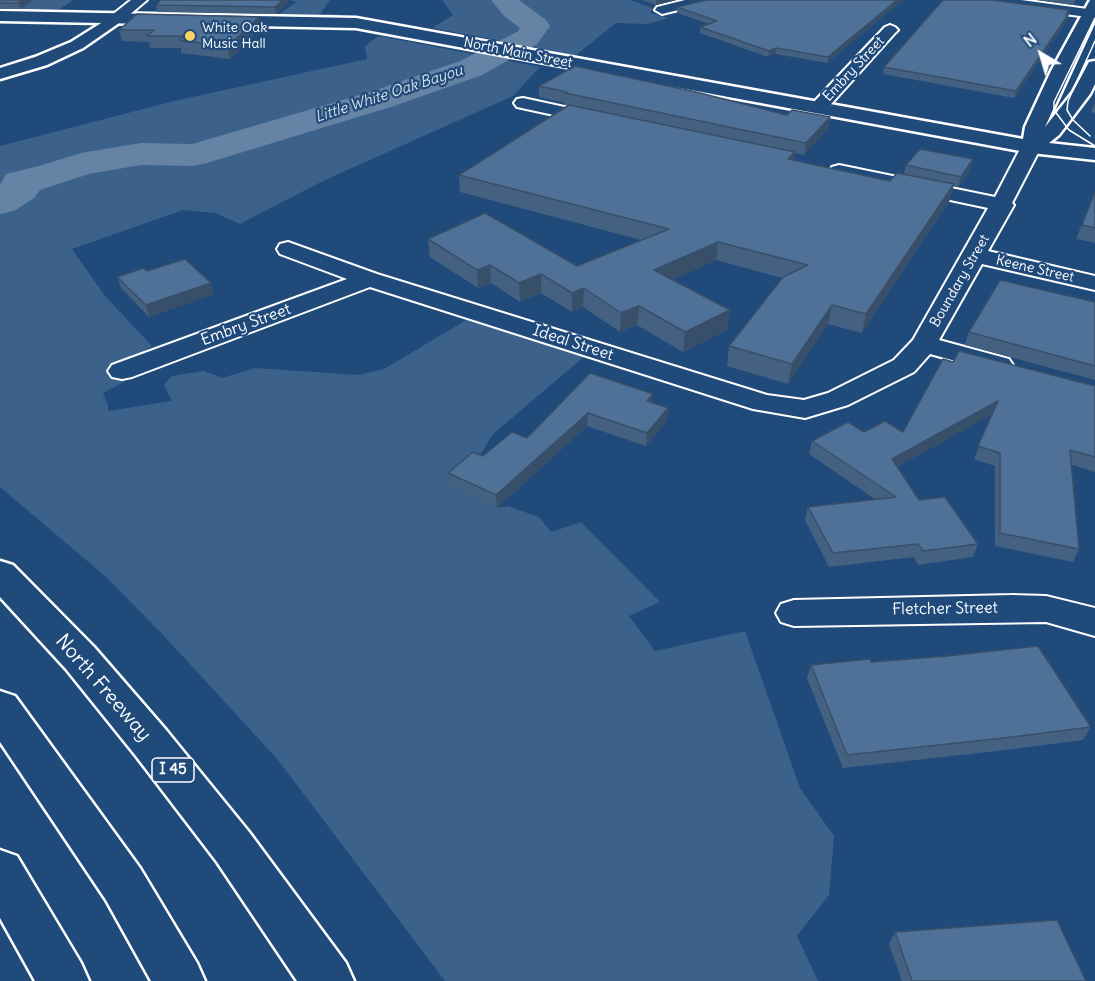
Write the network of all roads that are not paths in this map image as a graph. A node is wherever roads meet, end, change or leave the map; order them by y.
1 (140, 0) edge
2 (702, 0) edge
3 (989, 0) edge
4 (662, 10) dead end
5 (1093, 10) edge
6 (0, 16) edge
7 (117, 18) junction
8 (890, 30) dead end
9 (1094, 73) edge
10 (0, 74) edge
11 (523, 103) dead end
12 (818, 108) junction
13 (624, 125) edge
14 (1031, 147) junction
15 (1095, 154) edge
16 (1095, 166) edge
17 (823, 167) edge
18 (1003, 205) junction
19 (288, 249) dead end
20 (975, 255) junction
21 (369, 279) junction
22 (1095, 283) edge
23 (924, 344) junction
24 (122, 370) dead end
25 (1020, 370) edge
26 (860, 388) joint
27 (0, 574) edge
28 (794, 613) dead end
29 (1095, 622) edge
30 (0, 708) edge
31 (0, 872) edge
32 (63, 981) edge
33 (179, 981) edge
34 (328, 981) edge

1 - 7 street
2 - 4 street
3 - 5 street
5 - 14 main road, Boundary Street
6 - 7 main road, North Main Street
7 - 10 main road
7 - 12 main road, North Main Street
8 - 12 street, Embry Street
9 - 14 main road, Boundary Street
11 - 13 street
12 - 14 main road, North Main Street
14 - 15 main road, North Main Street
14 - 16 main road, North Main Street
14 - 18 street, Boundary Street
17 - 18 street
18 - 20 street, Boundary Street
19 - 21 street, Ideal Street
20 - 22 street, Keene Street
20 - 23 street, Boundary Street
21 - 24 street, Embry Street
21 - 26 street, Ideal Street
23 - 25 street
23 - 26 street, Boundary Street
27 - 34 main road, North Freeway / I 45
28 - 29 street, Fletcher Street
30 - 33 main road
31 - 32 main road

